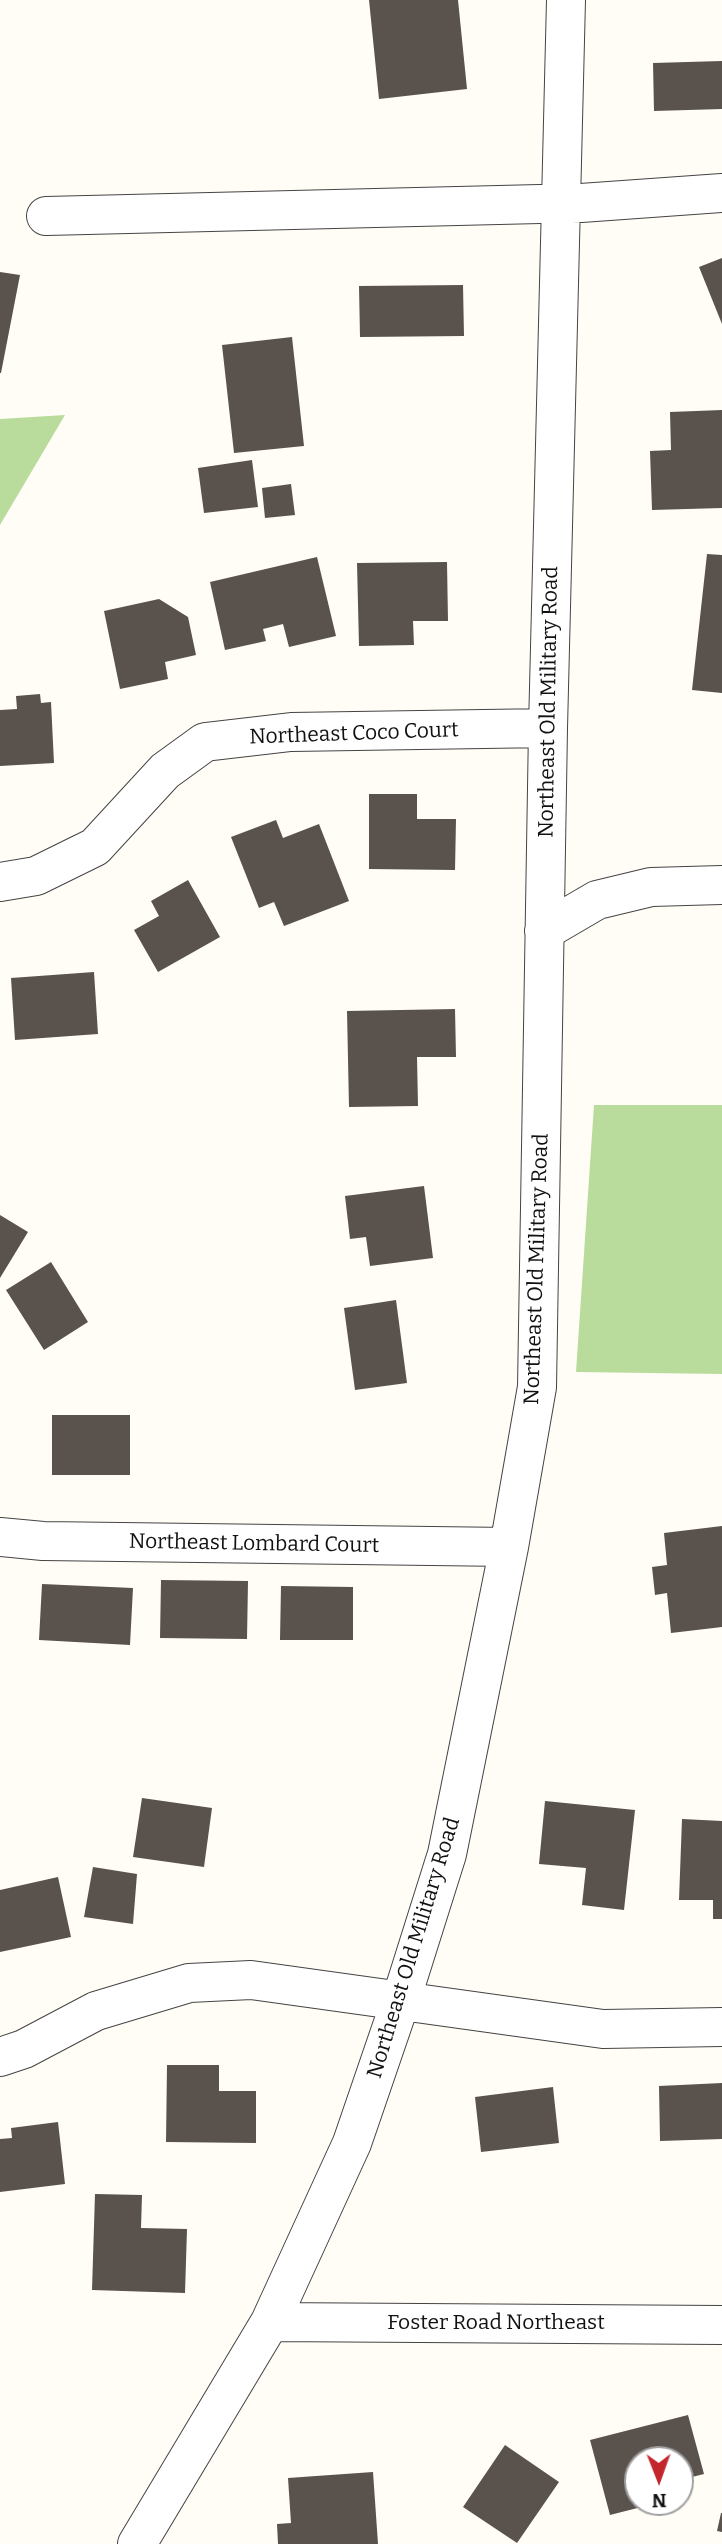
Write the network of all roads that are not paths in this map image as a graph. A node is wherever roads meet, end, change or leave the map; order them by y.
1 (566, 0) edge
2 (722, 193) edge
3 (560, 204) junction
4 (46, 216) dead end
5 (548, 728) junction
6 (0, 882) edge
7 (722, 885) edge
8 (544, 931) junction
9 (0, 1537) edge
10 (509, 1547) junction
11 (401, 2000) junction
12 (722, 2027) edge
13 (0, 2057) edge
14 (270, 2322) junction
15 (722, 2325) edge
16 (137, 2544) edge

1 - 3 street, Northeast Old Military Road
2 - 3 street
3 - 4 street
3 - 5 street, Northeast Old Military Road
5 - 6 street, Northeast Coco Court
5 - 8 street, Northeast Old Military Road
7 - 8 street
8 - 10 street, Northeast Old Military Road
9 - 10 street, Northeast Lombard Court
10 - 11 street, Northeast Old Military Road
11 - 12 street
11 - 13 street
11 - 14 street, Northeast Old Military Road
14 - 15 street, Foster Road Northeast
14 - 16 street, Northeast Old Military Road

